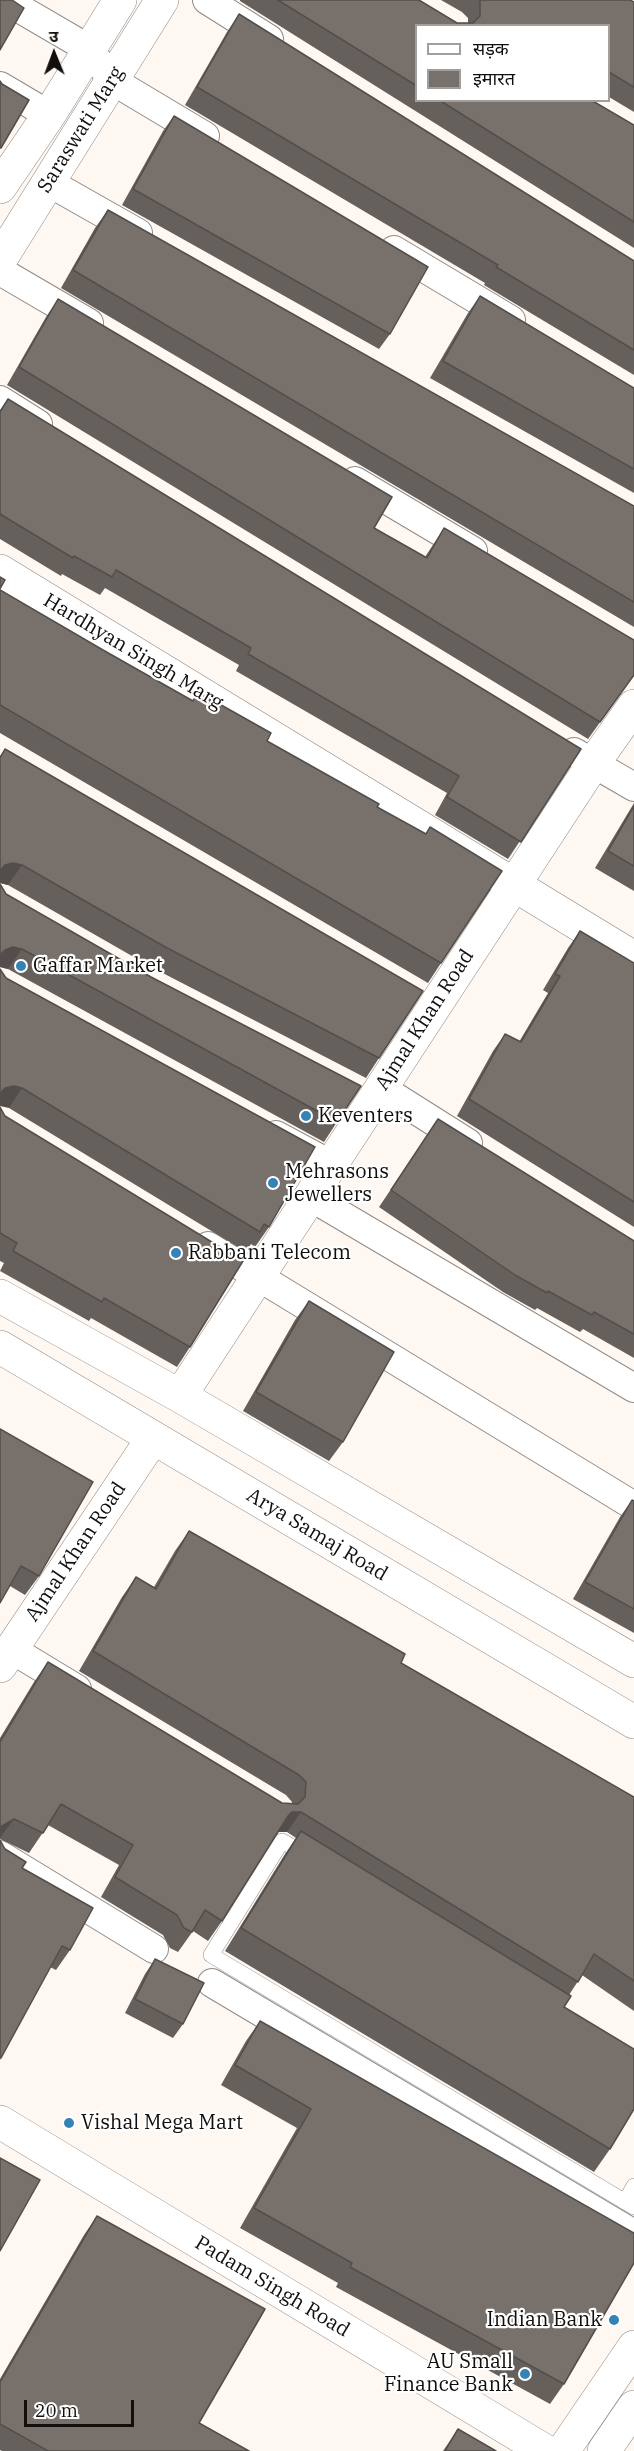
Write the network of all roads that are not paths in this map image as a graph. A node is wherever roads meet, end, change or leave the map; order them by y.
1 (5, 0) edge
2 (120, 0) edge
3 (162, 0) edge
4 (207, 0) edge
5 (89, 49) junction
6 (288, 51) edge
7 (113, 81) junction
8 (0, 86) edge
9 (49, 115) junction
10 (225, 148) edge
11 (2, 179) edge
12 (48, 182) junction
13 (368, 234) edge
14 (164, 247) edge
15 (0, 260) edge
16 (0, 271) edge
17 (532, 332) edge
18 (112, 338) edge
19 (0, 400) edge
20 (61, 438) edge
21 (327, 465) edge
22 (491, 562) edge
23 (0, 571) edge
24 (634, 706) edge
25 (552, 738) edge
26 (593, 764) junction
27 (634, 787) edge
28 (514, 884) junction
29 (634, 958) edge
30 (367, 1092) junction
31 (250, 1120) edge
32 (494, 1159) edge
33 (330, 1164) junction
34 (309, 1196) junction
35 (182, 1231) edge
36 (258, 1276) junction
37 (0, 1296) edge
38 (0, 1347) edge
39 (634, 1388) edge
40 (180, 1396) junction
41 (153, 1438) junction
42 (634, 1506) edge
43 (6, 1658) edge
44 (634, 1661) edge
45 (103, 1704) edge
46 (634, 1722) edge
47 (0, 1855) edge
48 (322, 1865) edge
49 (154, 1949) dead end
50 (212, 1983) dead end
51 (0, 2122) edge
52 (634, 2186) edge
53 (630, 2204) edge
54 (634, 2234) edge
55 (634, 2347) edge
56 (634, 2407) edge
57 (545, 2451) edge
58 (563, 2451) edge
59 (604, 2451) edge

1 - 5 street
2 - 5 street, Saraswati Marg
3 - 7 street, Saraswati Marg
4 - 6 street
5 - 7 street
5 - 9 street, Saraswati Marg
7 - 10 street
7 - 12 street, Saraswati Marg
8 - 9 street
9 - 11 street, Saraswati Marg
12 - 14 street
12 - 15 street, Saraswati Marg
13 - 17 street
16 - 18 street
19 - 20 street
21 - 22 street
23 - 28 street, Hardhyan Singh Marg
24 - 26 street, Ajmal Khan Road
25 - 26 street
26 - 27 street
26 - 28 street, Ajmal Khan Road
28 - 29 street, Hardhyan Singh Marg
28 - 30 street, Ajmal Khan Road
30 - 32 street
30 - 33 street, Ajmal Khan Road
31 - 33 street
33 - 34 street, Ajmal Khan Road
34 - 36 street, Ajmal Khan Road
34 - 39 street
35 - 36 street
36 - 40 street, Ajmal Khan Road
36 - 42 street
37 - 40 street
38 - 41 street, Arya Samaj Road
40 - 44 street
41 - 43 street, Ajmal Khan Road
41 - 46 street, Arya Samaj Road
43 - 45 street
47 - 49 street
48 - 53 lane
50 - 54 street
51 - 57 street, Padam Singh Road
52 - 53 lane
55 - 58 street
56 - 59 street

